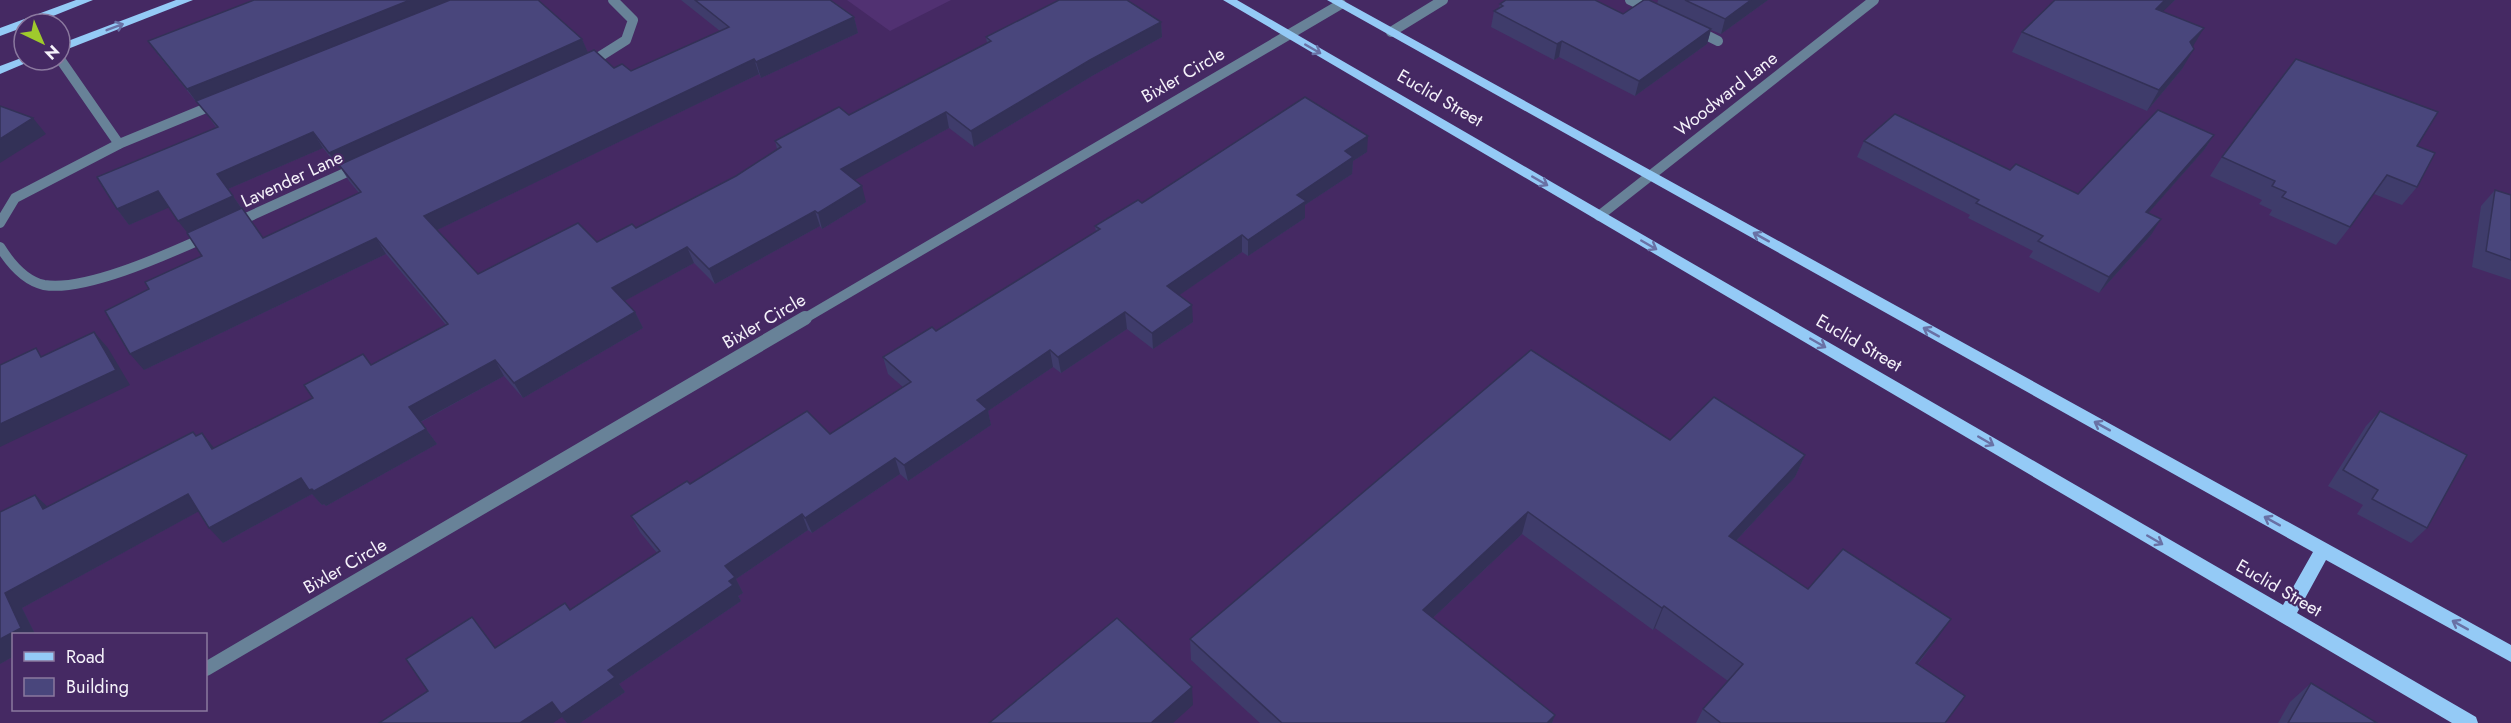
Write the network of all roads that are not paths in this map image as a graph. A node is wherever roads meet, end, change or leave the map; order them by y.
1 (87, 0) edge
2 (187, 0) edge
3 (613, 0) edge
4 (1229, 0) edge
5 (1443, 0) edge
6 (1630, 0) edge
7 (1874, 0) edge
8 (1337, 2) edge
9 (58, 12) edge
10 (1660, 14) edge
11 (1679, 22) edge
12 (1391, 32) junction
13 (1289, 35) junction
14 (1719, 40) edge
15 (72, 43) edge
16 (577, 68) edge
17 (69, 72) edge
18 (229, 99) edge
19 (119, 144) junction
20 (365, 164) edge
21 (1648, 175) junction
22 (1599, 216) junction
23 (0, 223) edge
24 (0, 247) edge
25 (2324, 549) junction
26 (2286, 616) junction
27 (2511, 654) edge
28 (207, 668) edge
29 (2469, 723) edge

1 - 9 main road
15 -> 2 main road
3 - 16 street
4 - 13 main road, Euclid Street
5 - 12 street
6 - 10 street
7 - 21 street, Woodward Lane
8 - 12 main road, Euclid Street
8 - 13 street, Bixler Circle
11 - 14 street
12 - 21 main road, Euclid Street
13 -> 22 main road, Euclid Street
13 - 28 street, Bixler Circle
17 - 19 street
18 - 19 street
19 - 23 street
20 - 24 street, Lavender Lane
21 - 22 street, Woodward Lane
25 -> 21 main road, Euclid Street
22 -> 26 main road, Euclid Street
25 - 26 main road
27 -> 25 main road, Euclid Street
26 - 29 main road, Euclid Street

